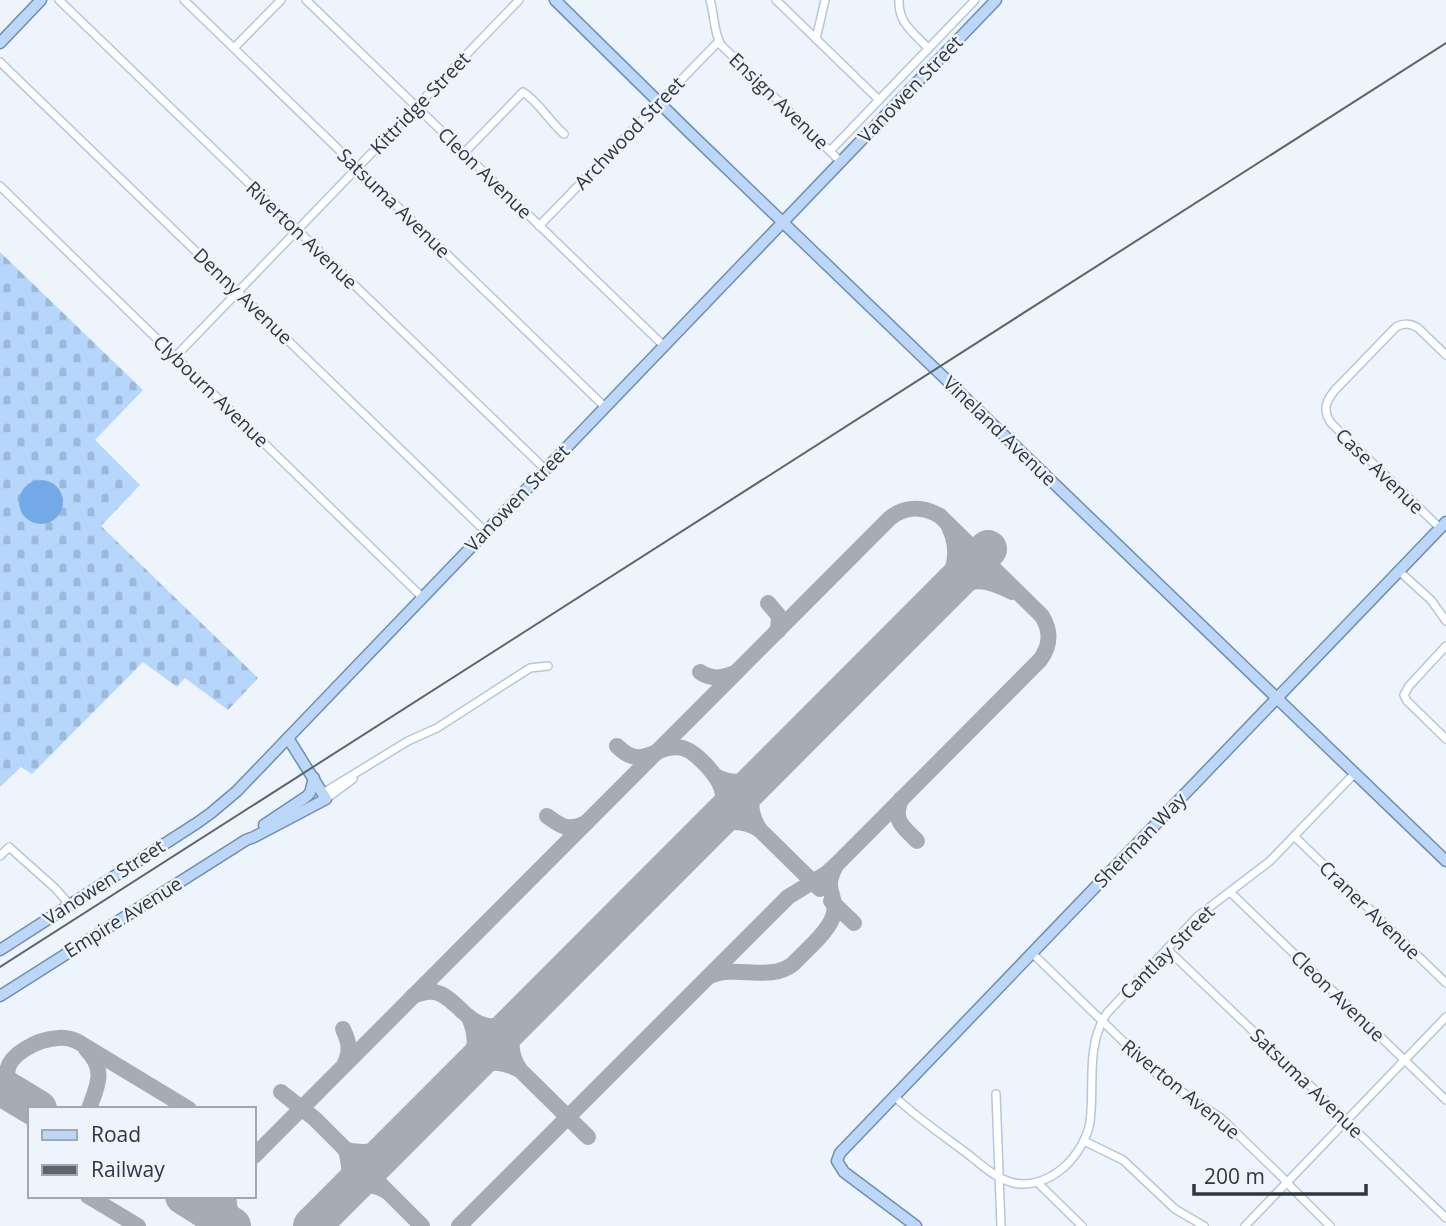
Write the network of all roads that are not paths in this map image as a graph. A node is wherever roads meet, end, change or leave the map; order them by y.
1 (41, 0) edge
2 (59, 0) edge
3 (184, 0) edge
4 (281, 0) edge
5 (306, 0) edge
6 (519, 0) edge
7 (555, 0) edge
8 (776, 0) edge
9 (825, 0) edge
10 (899, 0) edge
11 (975, 0) edge
12 (996, 0) edge
13 (712, 1) edge
14 (816, 39) junction
15 (719, 41) junction
16 (0, 43) edge
17 (234, 48) junction
18 (928, 48) junction
19 (0, 62) edge
20 (879, 100) junction
21 (659, 102) junction
22 (416, 107) junction
23 (564, 134) dead end
24 (830, 151) junction
25 (464, 153) junction
26 (840, 161) junction
27 (358, 167) junction
28 (0, 186) edge
29 (783, 222) junction
30 (540, 226) junction
31 (297, 230) junction
32 (238, 292) junction
33 (664, 346) junction
34 (1446, 355) edge
35 (176, 356) junction
36 (605, 407) junction
37 (545, 469) junction
38 (1443, 525) edge
39 (485, 531) junction
40 (1399, 571) junction
41 (422, 597) junction
42 (1446, 621) edge
43 (1446, 646) edge
44 (548, 666) dead end
45 (1277, 698) junction
46 (288, 738) junction
47 (1446, 739) edge
48 (1354, 774) junction
49 (314, 778) junction
50 (324, 796) junction
51 (264, 825) junction
52 (1294, 836) junction
53 (246, 840) junction
54 (0, 856) edge
55 (1446, 861) edge
56 (1230, 892) junction
57 (70, 905) junction
58 (1167, 949) junction
59 (0, 950) edge
60 (1032, 954) junction
61 (1446, 983) edge
62 (0, 996) edge
63 (1446, 1017) edge
64 (1101, 1022) junction
65 (1405, 1060) junction
66 (996, 1094) dead end
67 (894, 1096) junction
68 (1446, 1100) edge
69 (1346, 1121) junction
70 (1083, 1141) junction
71 (999, 1178) junction
72 (1037, 1182) junction
73 (1287, 1182) junction
74 (1446, 1218) edge
75 (916, 1226) edge
76 (1001, 1226) edge
77 (1082, 1226) edge
78 (1204, 1226) edge
79 (1245, 1226) edge
80 (1330, 1226) edge

1 - 16 main road
2 - 31 street, Riverton Avenue
3 - 17 street, Satsuma Avenue
4 - 17 street
5 - 22 street, Cleon Avenue
6 - 22 street, Kittridge Street
7 - 21 main road, Vineland Avenue
8 - 14 street
9 - 14 street
10 - 18 street
11 - 18 street, Vanowen Street
12 - 26 main road, Vanowen Street
13 - 15 street, Ensign Avenue
14 - 20 street
15 - 21 street, Archwood Street
15 - 24 street, Ensign Avenue
17 - 27 street, Satsuma Avenue
18 - 20 street, Vanowen Street
19 - 32 street, Denny Avenue
20 - 24 street, Vanowen Street
21 - 29 main road, Vineland Avenue
21 - 30 street, Archwood Street
22 - 25 street, Cleon Avenue
22 - 27 street, Kittridge Street
23 - 25 street
24 - 26 street, Ensign Avenue
25 - 30 street, Cleon Avenue
26 - 29 main road, Vanowen Street
27 - 31 street, Kittridge Street
27 - 36 street, Satsuma Avenue
28 - 35 street, Clybourn Avenue
29 - 33 main road, Vanowen Street
29 - 45 main road, Vineland Avenue
30 - 33 street, Cleon Avenue
31 - 32 street, Kittridge Street
31 - 37 street, Riverton Avenue
32 - 35 street, Kittridge Street
32 - 39 street, Denny Avenue
33 - 36 main road, Vanowen Street
34 - 38 street, Case Avenue
35 - 41 street, Clybourn Avenue
36 - 37 main road, Vanowen Street
37 - 39 main road, Vanowen Street
38 - 40 main road, Sherman Way
39 - 41 main road, Vanowen Street
40 - 42 street
40 - 45 main road, Sherman Way
41 - 46 main road, Vanowen Street
43 - 47 street
44 - 50 street, Empire Avenue
45 - 48 main road, Vineland Avenue
45 - 60 main road, Sherman Way
46 - 49 main road
46 - 57 main road, Vanowen Street
48 - 52 street, Cantlay Street
48 - 55 main road, Vineland Avenue
49 - 50 main road
49 - 51 main road
50 - 51 main road, Empire Avenue
50 - 53 main road, Empire Avenue
51 - 53 main road, Empire Avenue
52 - 56 street, Cantlay Street
52 - 61 street, Craner Avenue
53 - 62 main road, Empire Avenue
54 - 57 street
56 - 58 street, Cantlay Street
56 - 65 street, Cleon Avenue
57 - 59 main road, Vanowen Street
58 - 64 street, Cantlay Street
58 - 69 street, Satsuma Avenue
60 - 64 street, Riverton Avenue
60 - 67 main road, Sherman Way
63 - 65 street
64 - 70 street, Cantlay Street
64 - 73 street, Riverton Avenue
65 - 68 street, Cleon Avenue
65 - 69 street
66 - 71 street
67 - 71 street
67 - 75 main road, Sherman Way
69 - 73 street
69 - 74 street, Satsuma Avenue
70 - 72 street
70 - 78 street
71 - 72 street
71 - 76 street
72 - 77 street
73 - 79 street
73 - 80 street, Riverton Avenue

